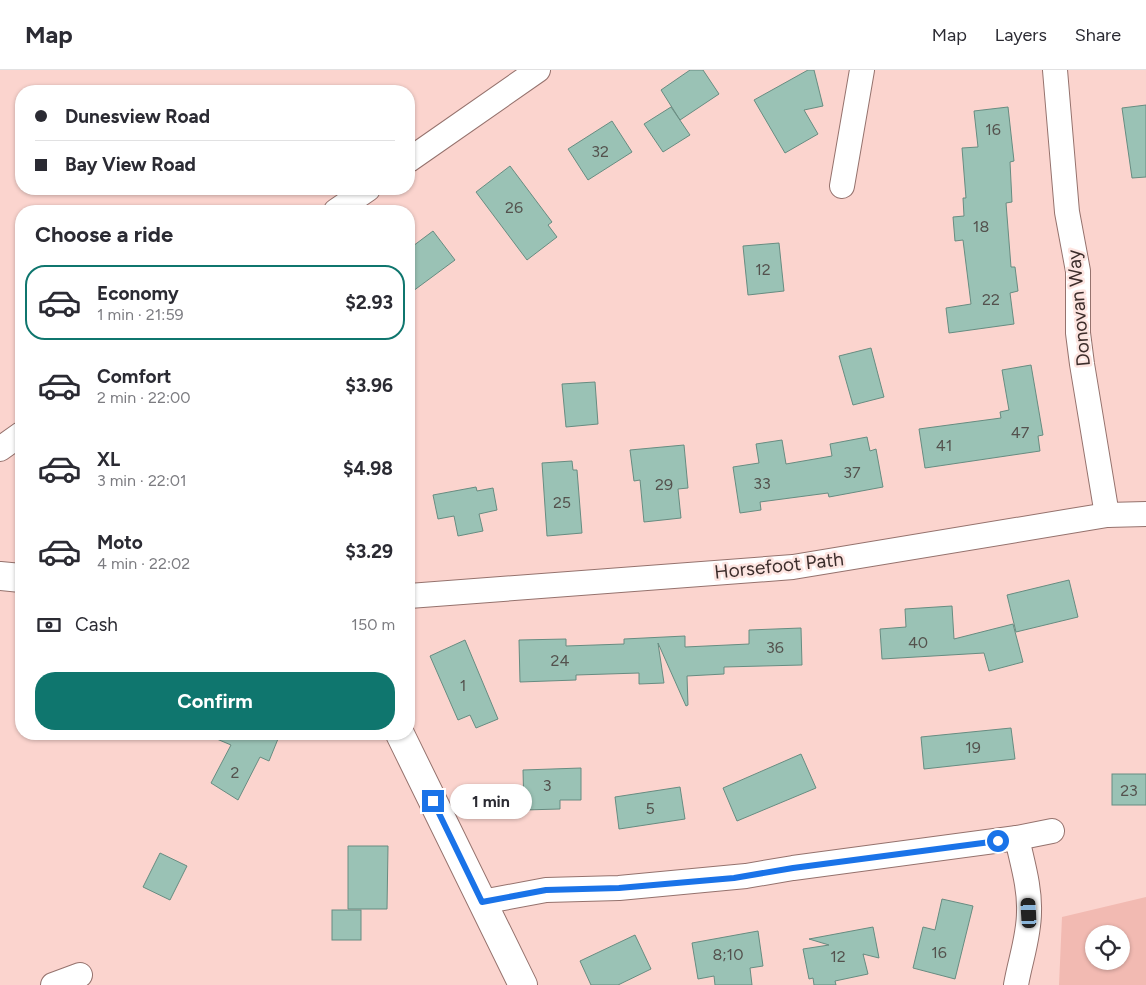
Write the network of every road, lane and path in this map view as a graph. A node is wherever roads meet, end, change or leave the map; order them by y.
1 (538, 70) edge
2 (862, 70) edge
3 (1055, 70) edge
4 (415, 156) edge
5 (842, 186) dead end
6 (359, 195) edge
7 (345, 205) edge
8 (15, 438) edge
9 (0, 449) edge
10 (1146, 514) edge
11 (1107, 515) junction
12 (0, 576) edge
13 (15, 577) edge
14 (415, 596) edge
15 (403, 740) edge
16 (1052, 832) dead end
17 (1017, 838) junction
18 (482, 902) junction
19 (80, 975) dead end
20 (53, 985) edge
21 (523, 985) edge
22 (1016, 985) edge

1 - 4 street
2 - 5 street
3 - 11 street, Donovan Way
6 - 7 street
8 - 9 street
10 - 11 street, Horsefoot Path
11 - 14 street, Horsefoot Path
12 - 13 street
15 - 18 street
16 - 17 street
17 - 18 street
17 - 22 street
18 - 21 street
19 - 20 street

